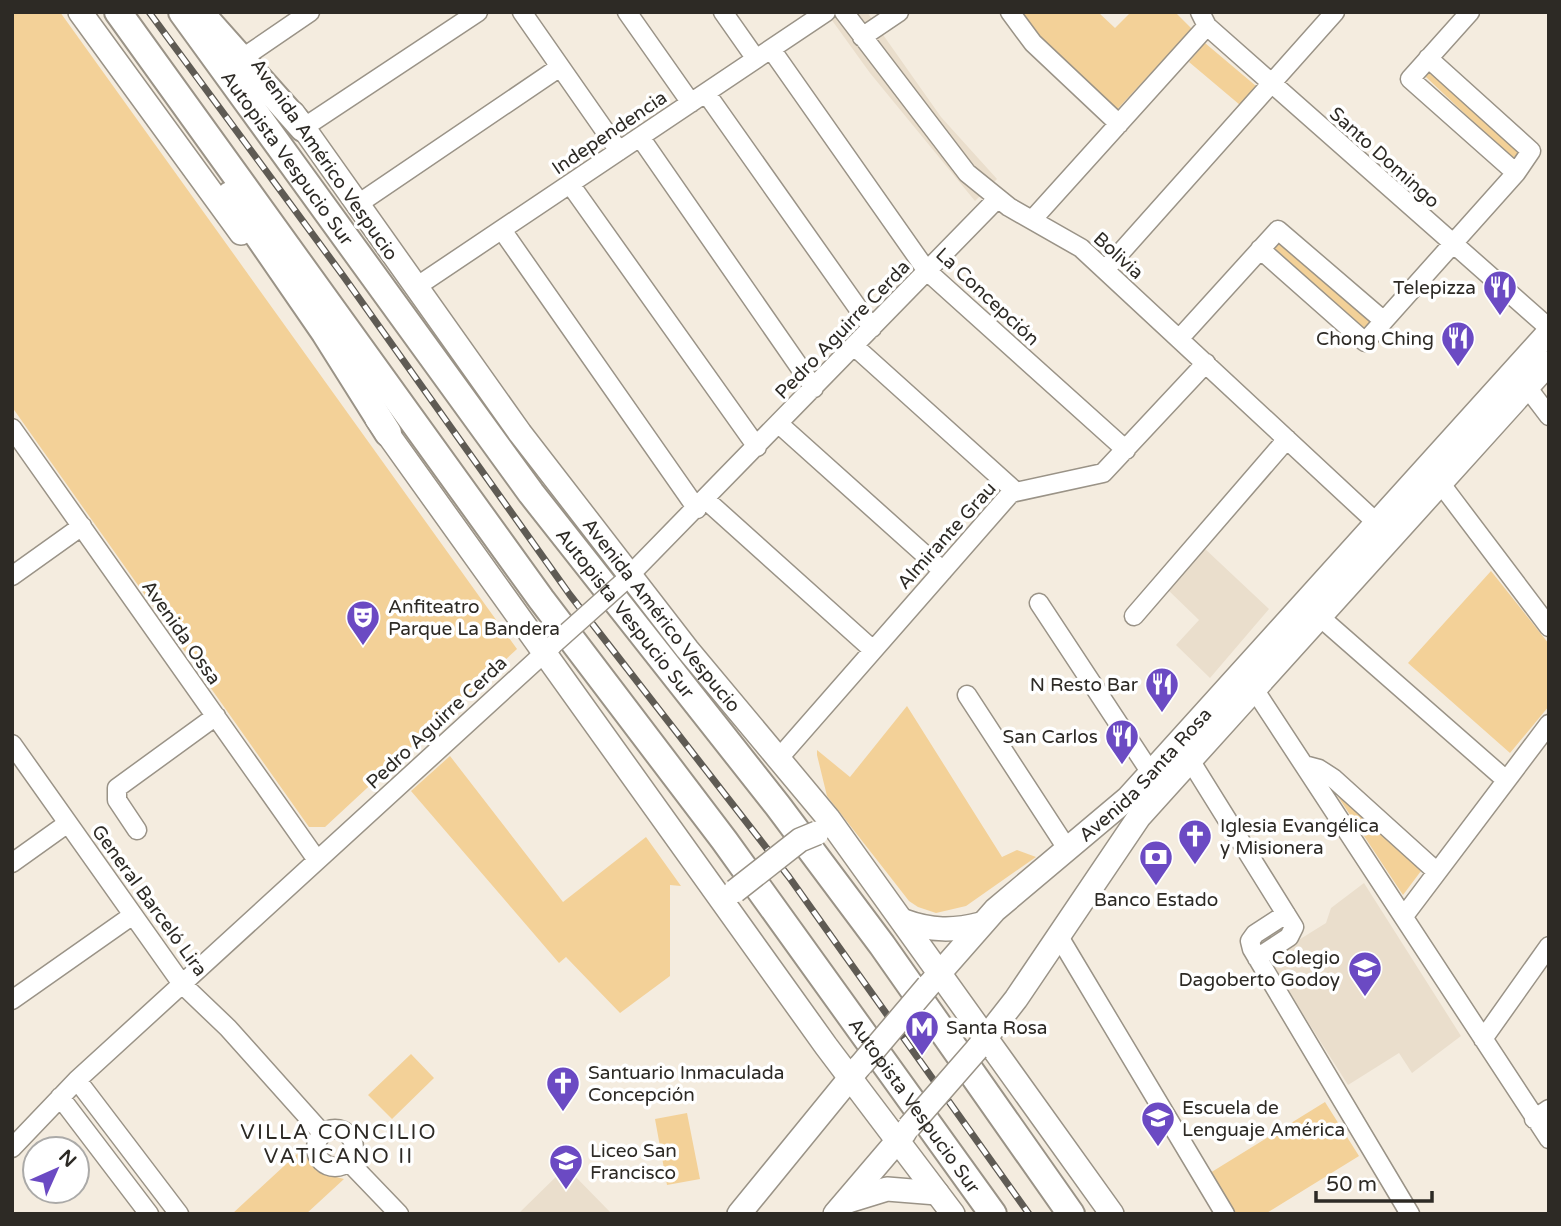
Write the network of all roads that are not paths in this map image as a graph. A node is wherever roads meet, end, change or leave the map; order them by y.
1 (80, 12) edge
2 (182, 12) edge
3 (199, 12) edge
4 (218, 12) edge
5 (310, 12) edge
6 (478, 12) edge
7 (522, 12) edge
8 (627, 12) edge
9 (723, 12) edge
10 (826, 12) edge
11 (844, 12) edge
12 (899, 12) edge
13 (1010, 12) edge
14 (1335, 12) edge
15 (1470, 12) edge
16 (119, 13) edge
17 (1202, 17) edge
18 (862, 37) junction
19 (250, 53) junction
20 (764, 54) junction
21 (1428, 58) junction
22 (560, 67) junction
23 (1271, 83) junction
24 (698, 98) junction
25 (1119, 124) junction
26 (303, 128) junction
27 (640, 137) junction
28 (619, 151) junction
29 (1516, 173) junction
30 (570, 184) junction
31 (997, 199) junction
32 (358, 204) junction
33 (1032, 220) junction
34 (502, 230) junction
35 (1453, 245) junction
36 (1260, 249) junction
37 (1105, 270) junction
38 (927, 271) junction
39 (416, 287) junction
40 (1384, 321) junction
41 (872, 328) junction
42 (1549, 330) edge
43 (1179, 339) junction
44 (854, 346) junction
45 (1206, 363) junction
46 (1549, 363) edge
47 (1527, 387) junction
48 (814, 388) junction
49 (1549, 416) edge
50 (779, 424) junction
51 (12, 428) edge
52 (388, 433) junction
53 (1287, 439) junction
54 (757, 447) junction
55 (1126, 450) junction
56 (1441, 484) junction
57 (1015, 491) junction
58 (701, 505) junction
59 (1378, 524) junction
60 (82, 526) junction
61 (943, 571) junction
62 (12, 576) edge
63 (625, 580) junction
64 (1039, 603) dead end
65 (1134, 616) dead end
66 (1320, 617) junction
67 (1549, 626) edge
68 (550, 648) junction
69 (873, 650) junction
70 (1254, 689) junction
71 (967, 695) dead end
72 (216, 716) junction
73 (1549, 724) edge
74 (12, 744) edge
75 (779, 758) junction
76 (1190, 760) junction
77 (1304, 765) junction
78 (1151, 773) junction
79 (1506, 780) junction
80 (68, 823) junction
81 (137, 830) dead end
82 (845, 841) junction
83 (1068, 850) junction
84 (317, 860) junction
85 (12, 863) edge
86 (1437, 872) junction
87 (732, 900) junction
88 (133, 915) junction
89 (1404, 916) junction
90 (904, 921) junction
91 (981, 924) junction
92 (1058, 934) junction
93 (1549, 946) edge
94 (933, 980) junction
95 (182, 984) junction
96 (12, 1000) edge
97 (1483, 1039) junction
98 (982, 1043) junction
99 (855, 1072) junction
100 (77, 1080) junction
101 (60, 1097) junction
102 (1541, 1114) edge
103 (322, 1133) junction
104 (904, 1134) junction
105 (1549, 1139) edge
106 (12, 1148) edge
107 (349, 1162) junction
108 (937, 1193) junction
109 (840, 1208) edge
110 (1106, 1210) edge
111 (149, 1214) edge
112 (179, 1214) edge
113 (399, 1214) edge
114 (739, 1214) edge
115 (953, 1214) edge
116 (993, 1214) edge
117 (1072, 1214) edge
118 (1224, 1214) edge
119 (1410, 1214) edge

1 - 52 main road
2 - 117 highway, Autopista Vespucio Sur
3 - 26 highway
4 - 19 main road, Avenida Américo Vespucio
5 - 19 street
6 - 26 street
7 - 22 street
8 - 24 street
9 - 20 street, La Concepción
10 - 20 street, Independencia
11 - 18 street, Bolivia
12 - 18 street
13 - 25 street
14 - 23 street
15 - 21 street
16 - 52 highway
16 - 116 highway, Autopista Vespucio Sur
17 - 23 street, Santo Domingo
17 - 25 street
18 - 31 street, Bolivia
19 - 26 main road, Avenida Américo Vespucio
20 - 24 street, Independencia
20 - 38 street, La Concepción
21 - 29 street
21 - 29 street
22 - 28 street
22 - 32 street
23 - 35 street, Santo Domingo
23 - 37 street
24 - 27 street, Independencia
24 - 41 street
25 - 33 street
26 - 32 main road, Avenida Américo Vespucio
27 - 28 street, Independencia
27 - 48 street
28 - 30 street, Independencia
29 - 35 street
30 - 34 street, Independencia
30 - 54 street
31 - 33 street, Bolivia
31 - 38 street, Pedro Aguirre Cerda
32 - 39 main road, Avenida Américo Vespucio
33 - 37 street, Bolivia
34 - 39 street, Independencia
34 - 58 street
35 - 40 street
35 - 42 street, Santo Domingo
36 - 40 street
36 - 40 street
36 - 43 street
37 - 43 street, Bolivia
38 - 41 street, Pedro Aguirre Cerda
38 - 55 street, La Concepción
39 - 63 main road, Avenida Américo Vespucio
41 - 44 street, Pedro Aguirre Cerda
42 - 59 main road, Avenida Santa Rosa
43 - 45 street, Bolivia
44 - 48 street, Pedro Aguirre Cerda
44 - 57 street
45 - 53 street, Bolivia
45 - 55 street, Almirante Grau
46 - 47 main road, Avenida Santa Rosa
47 - 49 street
47 - 56 main road, Avenida Santa Rosa
48 - 50 street, Pedro Aguirre Cerda
50 - 54 street, Pedro Aguirre Cerda
50 - 61 street
51 - 60 street, Avenida Ossa
52 - 68 main road
53 - 59 street, Bolivia
53 - 65 street
54 - 58 street, Pedro Aguirre Cerda
55 - 57 street, Almirante Grau
56 - 66 main road, Avenida Santa Rosa
56 - 67 street
57 - 61 street, Almirante Grau
58 - 63 street, Pedro Aguirre Cerda
58 - 69 street
59 - 78 main road, Avenida Santa Rosa
60 - 62 street
60 - 72 street, Avenida Ossa
61 - 69 street, Almirante Grau
63 - 68 street, Pedro Aguirre Cerda, bridge
63 - 75 main road, Avenida Américo Vespucio
64 - 78 street
66 - 70 main road, Avenida Santa Rosa
66 - 79 street
68 - 84 street, Pedro Aguirre Cerda
68 - 87 main road
69 - 75 street, Almirante Grau
70 - 76 main road, Avenida Santa Rosa
70 - 77 street
71 - 83 street
72 - 81 street
72 - 84 street, Avenida Ossa
73 - 79 street
74 - 80 street, General Barceló Lira
75 - 82 main road, Avenida Américo Vespucio
76 - 92 main road, Avenida Santa Rosa
76 - 119 street
77 - 86 street
77 - 89 street
78 - 83 main road, Avenida Santa Rosa
79 - 86 street
80 - 85 street
80 - 88 street, General Barceló Lira
82 - 87 main road, bridge
82 - 90 main road, Avenida Américo Vespucio
83 - 91 main road, Avenida Santa Rosa
84 - 95 street, Pedro Aguirre Cerda
86 - 89 street
87 - 99 main road
88 - 95 street, General Barceló Lira
88 - 96 street
89 - 97 street
90 - 91 main road
90 - 94 main road, Avenida Américo Vespucio
91 - 94 main road, Avenida Santa Rosa
92 - 98 main road, Avenida Santa Rosa
92 - 118 street
93 - 97 street
94 - 98 main road, Avenida Américo Vespucio
94 - 99 main road, Avenida Santa Rosa, bridge
95 - 100 street, Pedro Aguirre Cerda
95 - 103 street, General Barceló Lira
97 - 102 street
98 - 104 main road, Avenida Santa Rosa, bridge
98 - 110 main road, Avenida Américo Vespucio
99 - 104 main road
99 - 114 main road, Avenida Santa Rosa
100 - 101 street, Pedro Aguirre Cerda
100 - 112 street
101 - 106 street, Pedro Aguirre Cerda
101 - 111 street
102 - 105 street
103 - 107 street
103 - 107 street
104 - 108 main road
104 - 109 main road, Avenida Santa Rosa
107 - 113 street
108 - 109 main road
108 - 115 main road

